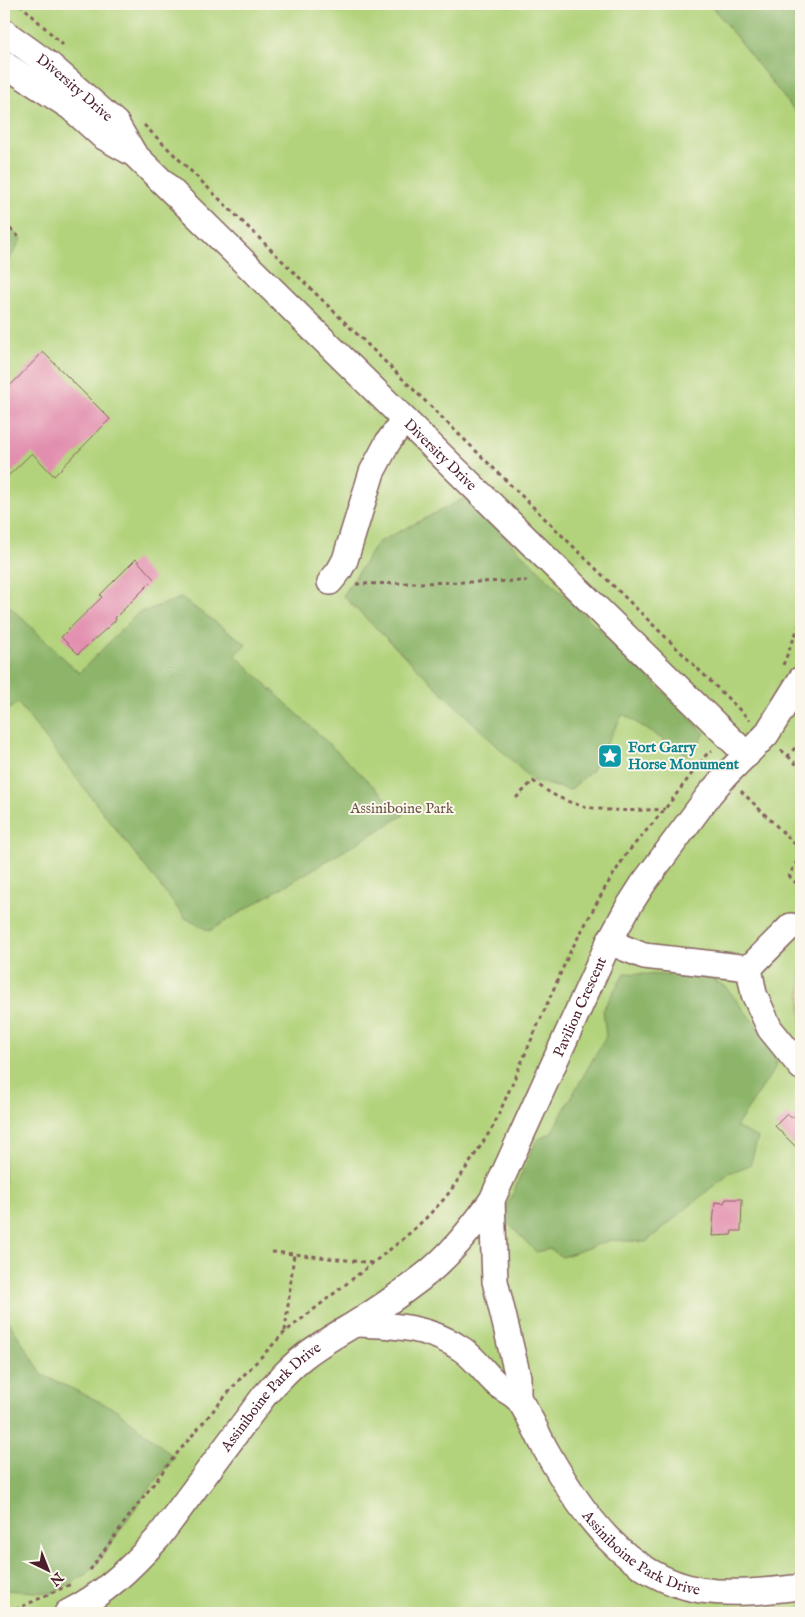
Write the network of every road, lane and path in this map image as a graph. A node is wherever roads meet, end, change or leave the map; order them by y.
1 (20, 4) edge
2 (4, 32) edge
3 (69, 52) dead end
4 (4, 64) edge
5 (140, 121) dead end
6 (134, 154) junction
7 (4, 223) edge
8 (21, 239) dead end
9 (404, 420) junction
10 (527, 581) dead end
11 (330, 582) joint
12 (801, 679) edge
13 (766, 735) junction
14 (706, 755) dead end
15 (746, 755) junction
16 (788, 756) dead end
17 (801, 769) edge
18 (726, 775) junction
19 (516, 798) dead end
20 (665, 809) junction
21 (801, 850) edge
22 (801, 854) edge
23 (801, 888) edge
24 (790, 926) dead end
25 (609, 942) junction
26 (749, 968) junction
27 (801, 1067) edge
28 (492, 1200) junction
29 (272, 1252) dead end
30 (294, 1254) junction
31 (372, 1263) junction
32 (355, 1324) junction
33 (285, 1332) junction
34 (518, 1399) junction
35 (85, 1575) dead end
36 (78, 1580) dead end
37 (801, 1588) edge
38 (8, 1613) edge
39 (67, 1613) edge

1 - 3 path
2 - 6 street, Diversity Drive
4 - 6 street, Diversity Drive
5 - 13 path
6 - 9 street, Diversity Drive
7 - 8 path
9 - 11 street
9 - 15 street, Diversity Drive
10 - 11 path
12 - 13 street, Pavilion Crescent
13 - 15 street, Pavilion Crescent
14 - 20 path
15 - 18 street, Pavilion Crescent
16 - 17 path
18 - 21 path
18 - 25 street, Pavilion Crescent
19 - 20 path
20 - 31 path
22 - 23 path
24 - 26 street
25 - 26 street
25 - 28 street, Pavilion Crescent
26 - 27 street
28 - 32 street, Pavilion Crescent
28 - 34 street, Assiniboine Park Drive
29 - 30 path
30 - 31 path
30 - 33 path
31 - 33 path
32 - 34 street, Assiniboine Park Drive
32 - 39 street, Assiniboine Park Drive
33 - 35 path
34 - 37 street, Assiniboine Park Drive
36 - 38 path

